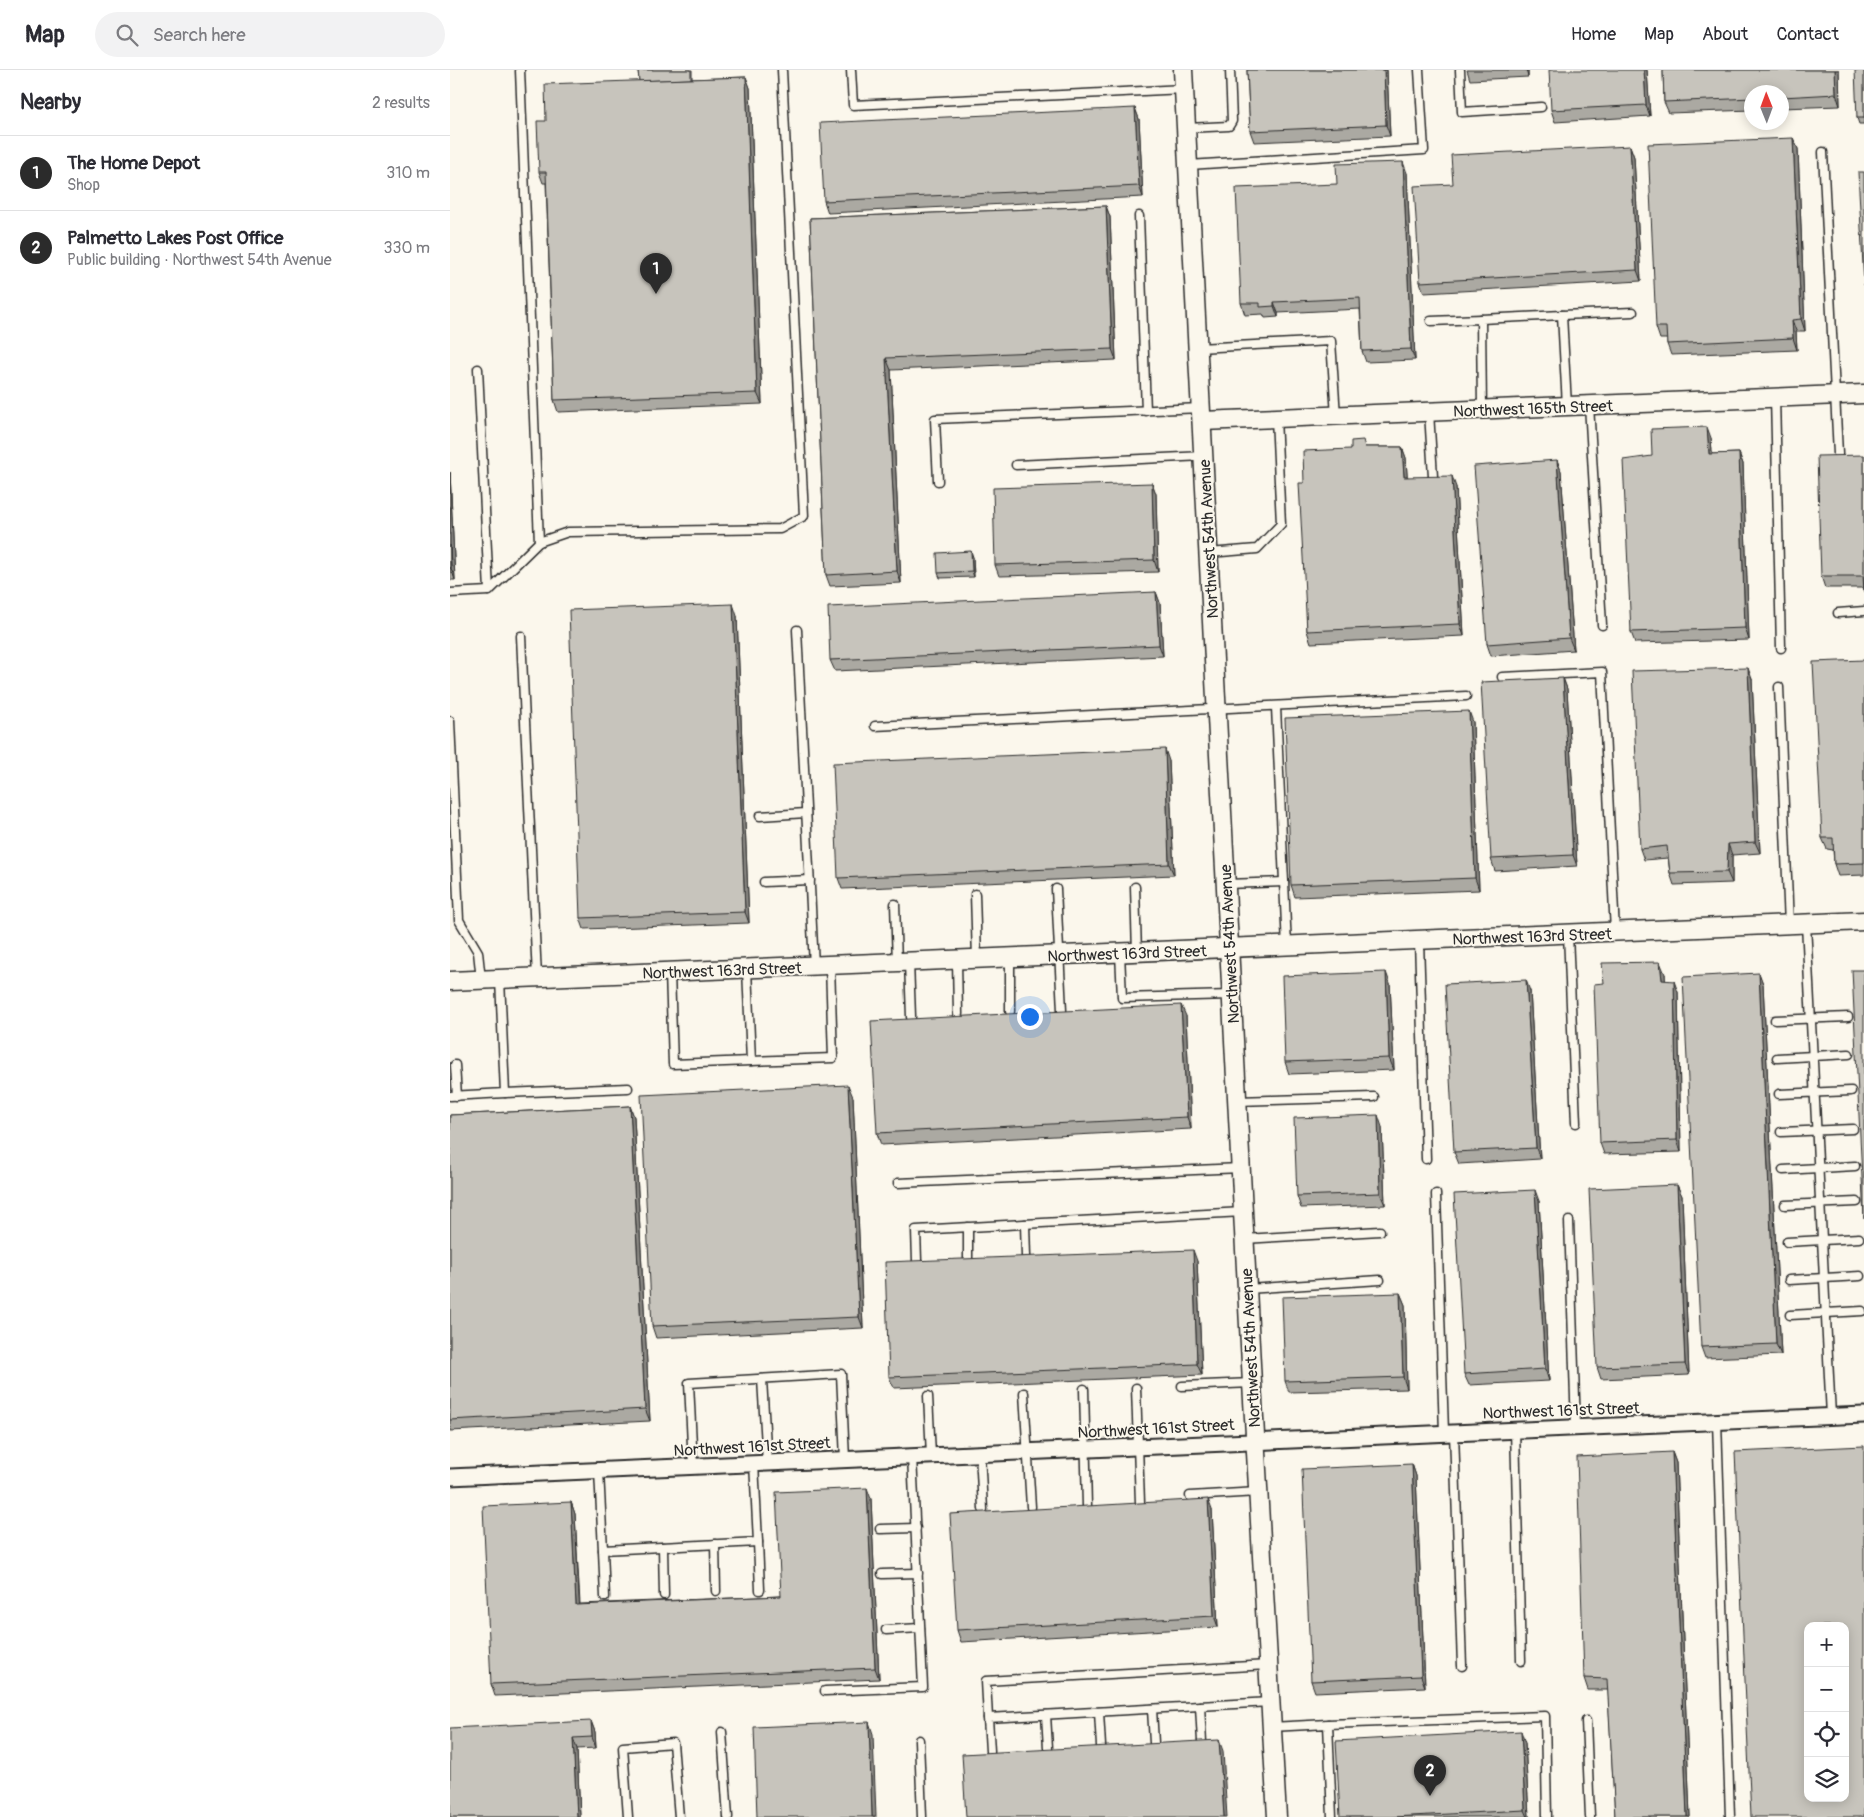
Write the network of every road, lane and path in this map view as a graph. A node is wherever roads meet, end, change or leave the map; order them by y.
1 (520, 70) edge
2 (782, 70) edge
3 (851, 70) edge
4 (1183, 70) edge
5 (1230, 70) edge
6 (1419, 70) edge
7 (1460, 70) edge
8 (1184, 89) junction
9 (1541, 107) dead end
10 (1187, 128) junction
11 (1823, 152) dead end
12 (1189, 165) junction
13 (1139, 216) dead end
14 (1633, 312) dead end
15 (1562, 314) junction
16 (1481, 319) junction
17 (1431, 321) dead end
18 (1198, 348) junction
19 (478, 368) dead end
20 (1864, 394) edge
21 (1834, 395) junction
22 (1775, 397) junction
23 (1589, 405) junction
24 (1568, 406) junction
25 (1482, 410) junction
26 (1146, 411) junction
27 (1429, 412) junction
28 (1202, 415) junction
29 (1336, 416) junction
30 (1276, 418) junction
31 (1838, 454) edge
32 (1204, 456) junction
33 (1016, 465) dead end
34 (1433, 478) edge
35 (938, 481) dead end
36 (539, 542) junction
37 (1209, 553) junction
38 (489, 591) junction
39 (450, 592) edge
40 (1864, 611) edge
41 (1838, 613) dead end
42 (1602, 625) dead end
43 (797, 630) dead end
44 (521, 636) dead end
45 (1781, 648) dead end
46 (1502, 677) dead end
47 (1779, 687) dead end
48 (1466, 696) dead end
49 (1276, 707) junction
50 (1217, 710) junction
51 (450, 721) edge
52 (875, 726) dead end
53 (806, 813) junction
54 (760, 816) dead end
55 (810, 880) junction
56 (764, 882) dead end
57 (1284, 882) junction
58 (1226, 884) junction
59 (1135, 887) dead end
60 (1056, 889) dead end
61 (975, 894) dead end
62 (895, 904) dead end
63 (1864, 921) edge
64 (1798, 924) junction
65 (1616, 932) junction
66 (1568, 934) junction
67 (1419, 941) junction
68 (1287, 947) junction
69 (1229, 949) junction
70 (1128, 953) junction
71 (1058, 956) junction
72 (1010, 958) junction
73 (957, 960) junction
74 (977, 960) junction
75 (903, 962) junction
76 (822, 966) junction
77 (747, 969) junction
78 (670, 972) junction
79 (537, 977) junction
80 (500, 979) junction
81 (481, 980) junction
82 (450, 981) edge
83 (1231, 995) junction
84 (1010, 1012) edge
85 (1062, 1012) edge
86 (958, 1014) dead end
87 (911, 1017) edge
88 (1848, 1017) dead end
89 (1811, 1018) junction
90 (1776, 1020) dead end
91 (1849, 1054) dead end
92 (1813, 1056) junction
93 (1778, 1058) dead end
94 (750, 1061) junction
95 (455, 1065) dead end
96 (628, 1088) dead end
97 (1851, 1091) dead end
98 (1814, 1092) junction
99 (506, 1093) junction
100 (1779, 1094) dead end
101 (453, 1096) edge
102 (1374, 1097) dead end
103 (1237, 1101) junction
104 (1576, 1123) dead end
105 (1853, 1129) dead end
106 (1816, 1131) junction
107 (1781, 1132) dead end
108 (1426, 1159) dead end
109 (1855, 1166) dead end
110 (1240, 1168) junction
111 (1818, 1168) junction
112 (1783, 1170) dead end
113 (898, 1183) dead end
114 (1436, 1194) dead end
115 (1857, 1202) dead end
116 (1820, 1204) junction
117 (1785, 1205) dead end
118 (1243, 1212) junction
119 (1569, 1221) dead end
120 (1025, 1224) junction
121 (968, 1227) junction
122 (1380, 1231) dead end
123 (1858, 1238) dead end
124 (1244, 1239) junction
125 (1822, 1240) junction
126 (1787, 1242) dead end
127 (1026, 1256) edge
128 (968, 1258) edge
129 (917, 1261) edge
130 (1860, 1276) dead end
131 (1824, 1278) junction
132 (1380, 1280) dead end
133 (1789, 1280) dead end
134 (1247, 1289) junction
135 (1862, 1311) dead end
136 (1826, 1313) junction
137 (1790, 1315) dead end
138 (762, 1379) junction
139 (1252, 1383) junction
140 (1182, 1386) dead end
141 (1136, 1388) dead end
142 (1084, 1389) dead end
143 (1024, 1393) dead end
144 (928, 1396) dead end
145 (1864, 1414) edge
146 (1831, 1416) junction
147 (1717, 1421) junction
148 (1576, 1427) junction
149 (1515, 1429) junction
150 (1449, 1432) junction
151 (1255, 1441) junction
152 (1138, 1446) junction
153 (1086, 1448) junction
154 (1028, 1451) junction
155 (980, 1453) junction
156 (932, 1455) junction
157 (912, 1456) junction
158 (845, 1459) junction
159 (761, 1463) junction
160 (693, 1466) junction
161 (599, 1470) junction
162 (450, 1478) edge
163 (1258, 1492) junction
164 (1190, 1496) dead end
165 (1140, 1503) edge
166 (1087, 1506) edge
167 (1031, 1507) edge
168 (983, 1509) dead end
169 (916, 1528) junction
170 (880, 1529) dead end
171 (758, 1542) junction
172 (715, 1544) junction
173 (663, 1547) junction
174 (604, 1550) junction
175 (918, 1573) junction
176 (882, 1574) dead end
177 (760, 1590) dead end
178 (716, 1591) dead end
179 (664, 1595) dead end
180 (605, 1597) dead end
181 (920, 1628) junction
182 (886, 1630) dead end
183 (1521, 1661) dead end
184 (1268, 1665) junction
185 (1462, 1666) dead end
186 (825, 1691) dead end
187 (1270, 1702) junction
188 (1200, 1706) junction
189 (1152, 1709) junction
190 (1099, 1712) junction
191 (1046, 1714) junction
192 (988, 1718) junction
193 (1586, 1721) dead end
194 (1328, 1724) junction
195 (1271, 1727) junction
196 (722, 1732) dead end
197 (919, 1740) dead end
198 (1202, 1742) edge
199 (1154, 1743) edge
200 (1101, 1746) edge
201 (1048, 1748) edge
202 (990, 1750) edge
203 (628, 1817) edge
204 (678, 1817) edge
205 (728, 1817) edge
206 (922, 1817) edge
207 (1277, 1817) edge
208 (1332, 1817) edge
209 (1547, 1817) edge
210 (1590, 1817) edge
211 (1730, 1817) edge

1 - 36 lane
2 - 36 lane
3 - 8 lane
4 - 8 street, Northwest 54th Avenue
5 - 10 lane
6 - 12 lane
7 - 9 lane
8 - 10 street, Northwest 54th Avenue
10 - 12 street, Northwest 54th Avenue
11 - 21 lane
12 - 18 street, Northwest 54th Avenue
13 - 26 lane
14 - 15 lane
15 - 16 lane
15 - 24 lane
16 - 17 lane
16 - 25 lane
18 - 28 street, Northwest 54th Avenue
18 - 29 lane
19 - 38 lane
20 - 21 street, Northwest 165th Street
21 - 22 street, Northwest 165th Street
21 - 31 lane
22 - 23 street, Northwest 165th Street
22 - 45 lane
23 - 24 street, Northwest 165th Street
23 - 42 lane
24 - 25 street, Northwest 165th Street
25 - 27 street, Northwest 165th Street
26 - 28 lane
26 - 35 lane
27 - 29 street, Northwest 165th Street
27 - 34 lane
28 - 30 street, Northwest 165th Street
28 - 32 street, Northwest 54th Avenue
29 - 30 street, Northwest 165th Street
30 - 37 lane
32 - 33 lane
32 - 37 street, Northwest 54th Avenue
36 - 38 lane
37 - 50 street, Northwest 54th Avenue
38 - 39 lane
40 - 41 lane
43 - 53 lane
44 - 79 lane
46 - 65 lane
47 - 64 lane
48 - 49 lane
49 - 50 lane
49 - 57 lane
50 - 52 lane
50 - 58 street, Northwest 54th Avenue
51 - 81 lane
53 - 54 lane
53 - 55 lane
55 - 56 lane
55 - 76 lane
57 - 58 lane
57 - 68 lane
58 - 69 street, Northwest 54th Avenue
59 - 70 lane
60 - 71 lane
61 - 74 lane
62 - 75 lane
63 - 64 street, Northwest 163rd Street
64 - 65 street, Northwest 163rd Street
64 - 89 lane
65 - 66 street, Northwest 163rd Street
66 - 67 street, Northwest 163rd Street
66 - 104 lane
67 - 68 street, Northwest 163rd Street
67 - 108 lane
68 - 69 street, Northwest 163rd Street
69 - 70 street, Northwest 163rd Street
69 - 83 street, Northwest 54th Avenue
70 - 71 street, Northwest 163rd Street
70 - 83 lane
71 - 72 street, Northwest 163rd Street
71 - 85 lane
72 - 74 street, Northwest 163rd Street
72 - 84 lane
73 - 74 street, Northwest 163rd Street
73 - 75 street, Northwest 163rd Street
73 - 86 lane
75 - 76 street, Northwest 163rd Street
75 - 87 lane
76 - 77 street, Northwest 163rd Street
76 - 94 lane
77 - 78 street, Northwest 163rd Street
77 - 94 lane
78 - 79 street, Northwest 163rd Street
78 - 94 lane
79 - 80 street, Northwest 163rd Street
80 - 81 street, Northwest 163rd Street
80 - 99 lane
81 - 82 street, Northwest 163rd Street
83 - 103 street, Northwest 54th Avenue
88 - 89 lane
89 - 90 lane
89 - 92 lane
91 - 92 lane
92 - 93 lane
92 - 98 lane
95 - 101 lane
96 - 99 lane
97 - 98 lane
98 - 100 lane
98 - 106 lane
99 - 101 lane
102 - 103 lane
103 - 110 street, Northwest 54th Avenue
105 - 106 lane
106 - 107 lane
106 - 111 lane
109 - 111 lane
110 - 113 lane
110 - 118 street, Northwest 54th Avenue
111 - 112 lane
111 - 116 lane
114 - 150 lane
115 - 116 lane
116 - 117 lane
116 - 125 lane
118 - 120 lane
118 - 124 street, Northwest 54th Avenue
119 - 148 lane
120 - 121 lane
120 - 127 lane
121 - 128 lane
121 - 129 lane
122 - 124 lane
123 - 125 lane
124 - 134 street, Northwest 54th Avenue
125 - 126 lane
125 - 131 lane
130 - 131 lane
131 - 133 lane
131 - 136 lane
132 - 134 lane
134 - 139 street, Northwest 54th Avenue
135 - 136 lane
136 - 137 lane
136 - 146 lane
138 - 158 lane
138 - 159 lane
138 - 160 lane
139 - 140 lane
139 - 151 street, Northwest 54th Avenue
141 - 152 lane
142 - 153 lane
143 - 154 lane
144 - 156 lane
145 - 146 street, Northwest 161st Street
146 - 147 street, Northwest 161st Street
147 - 148 street, Northwest 161st Street
147 - 211 lane
148 - 149 street, Northwest 161st Street
149 - 150 street, Northwest 161st Street
149 - 183 lane
150 - 151 street, Northwest 161st Street
150 - 185 lane
151 - 152 street, Northwest 161st Street
151 - 163 street, Northwest 54th Avenue
152 - 153 street, Northwest 161st Street
152 - 165 lane
153 - 154 street, Northwest 161st Street
153 - 166 lane
154 - 155 street, Northwest 161st Street
154 - 167 lane
155 - 156 street, Northwest 161st Street
155 - 168 lane
156 - 157 street, Northwest 161st Street
157 - 158 street, Northwest 161st Street
157 - 169 lane
158 - 159 street, Northwest 161st Street
159 - 160 street, Northwest 161st Street
159 - 171 lane
160 - 161 street, Northwest 161st Street
161 - 162 street, Northwest 161st Street
161 - 174 lane
163 - 164 lane
163 - 184 street, Northwest 54th Avenue
169 - 170 lane
169 - 175 lane
171 - 172 lane
171 - 177 lane
172 - 173 lane
172 - 178 lane
173 - 174 lane
173 - 179 lane
174 - 180 lane
175 - 176 lane
175 - 181 lane
181 - 182 lane
181 - 186 lane
184 - 187 street, Northwest 54th Avenue
184 - 192 lane
187 - 188 lane
187 - 195 street, Northwest 54th Avenue
188 - 189 lane
188 - 198 lane
189 - 190 lane
189 - 199 lane
190 - 191 lane
190 - 200 lane
191 - 192 lane
191 - 201 lane
192 - 202 lane
193 - 210 lane
194 - 195 lane
194 - 208 lane
194 - 209 lane
195 - 207 street, Northwest 54th Avenue
196 - 205 lane
197 - 206 lane
203 - 204 lane

